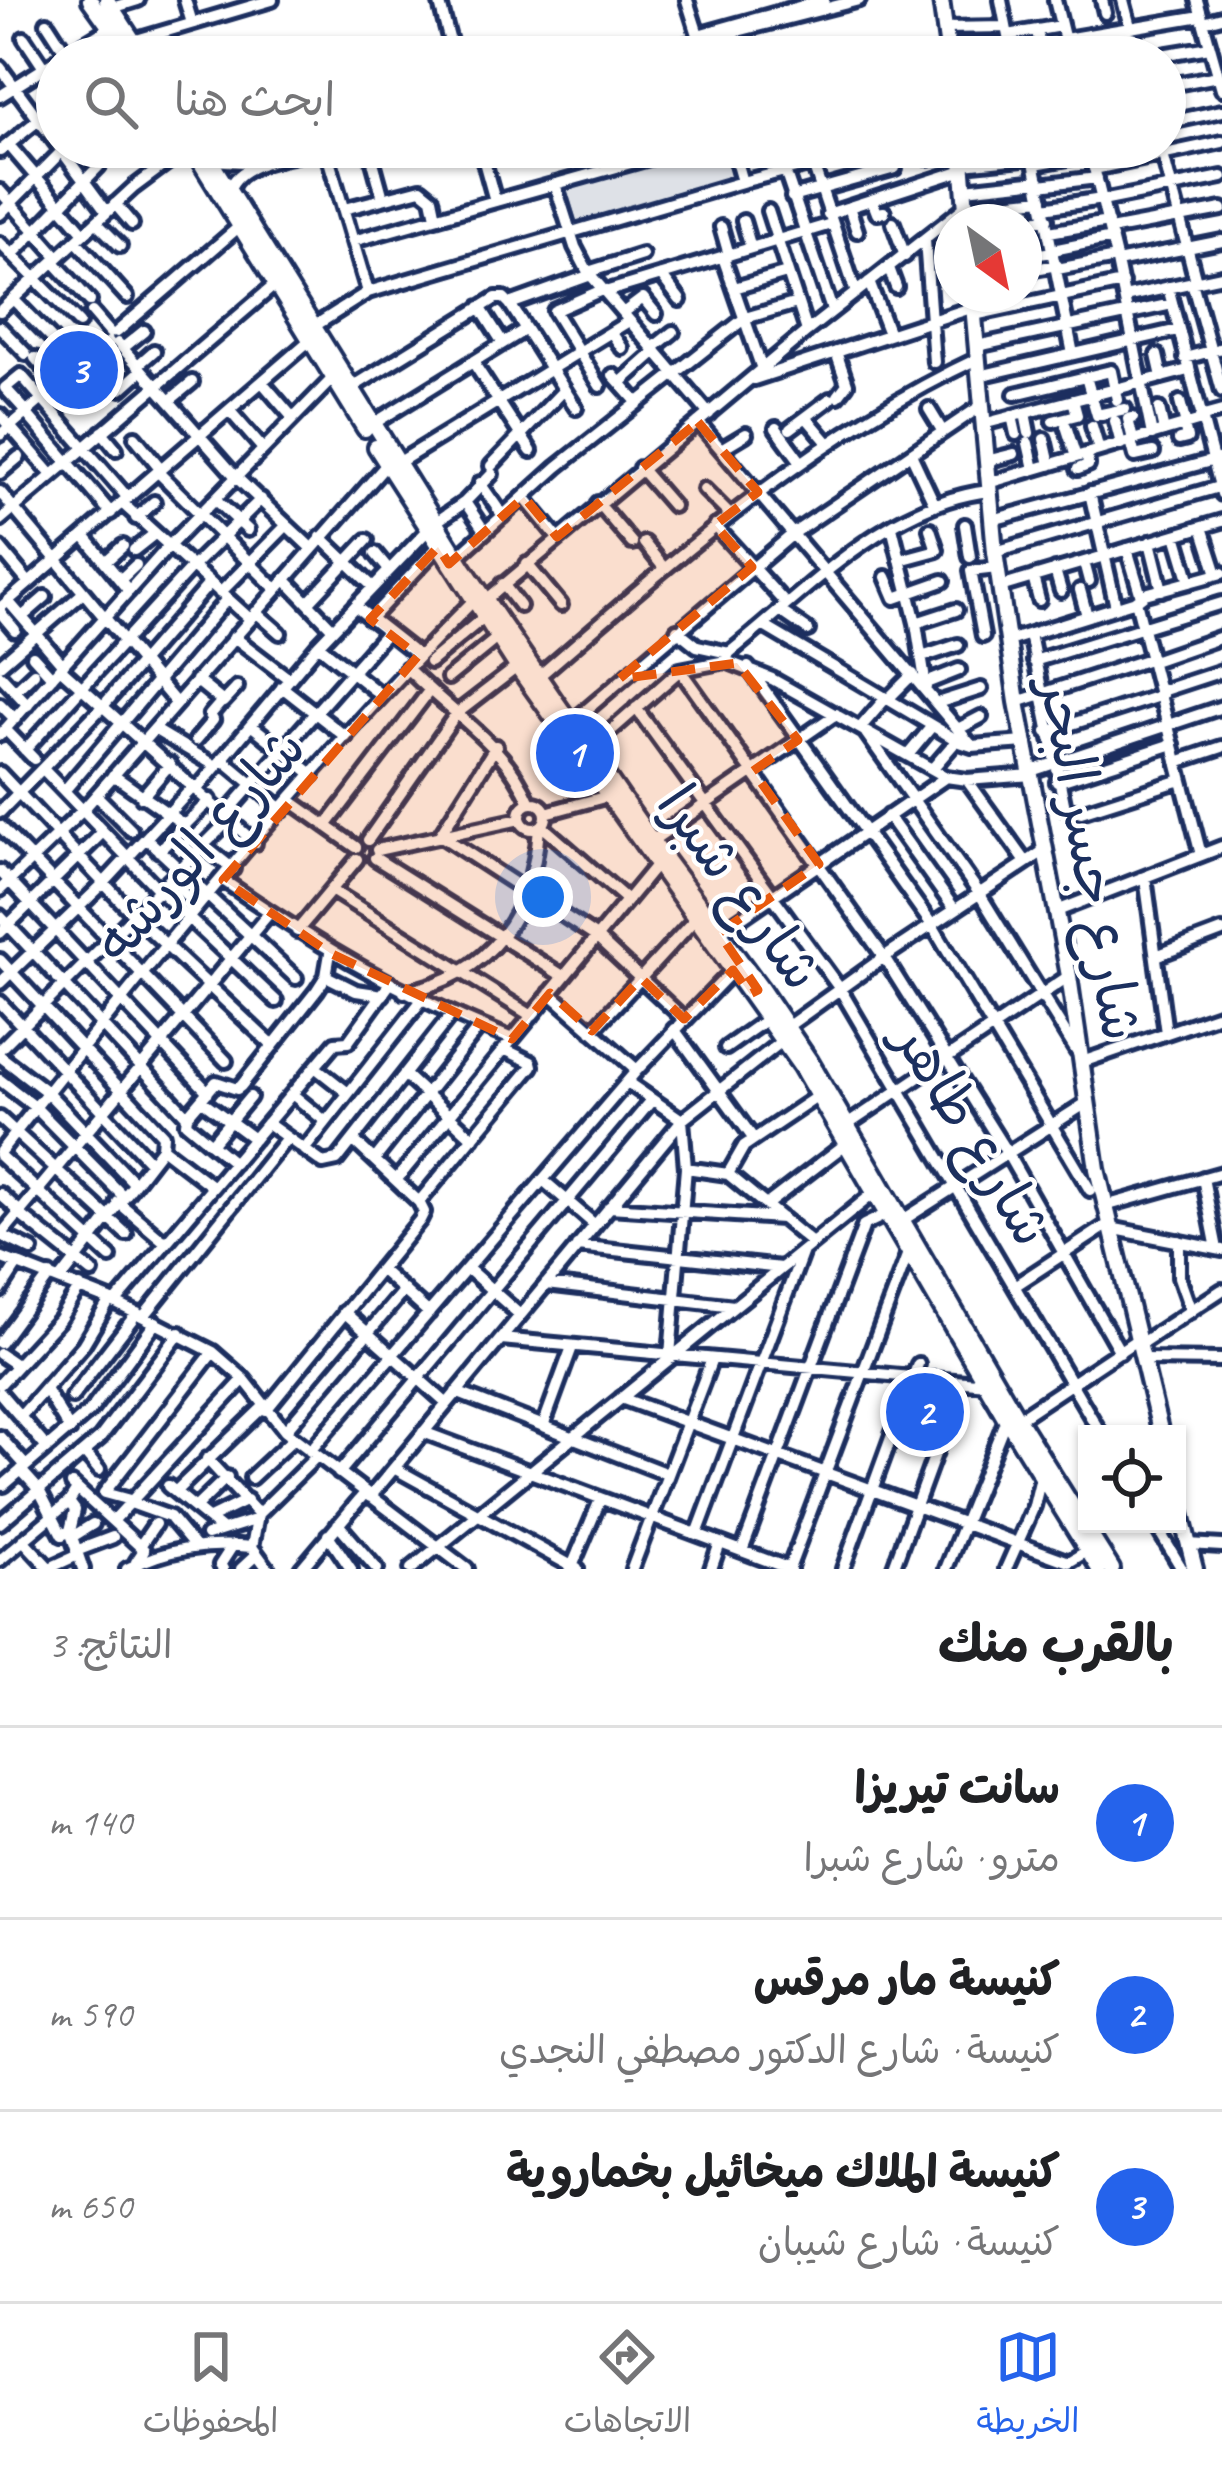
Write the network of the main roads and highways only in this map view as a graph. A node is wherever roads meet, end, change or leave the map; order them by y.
1 (90, 0) edge
2 (941, 0) edge
3 (110, 4) edge
4 (119, 36) edge
5 (125, 36) edge
6 (946, 36) edge
7 (204, 168) edge
8 (217, 168) edge
9 (963, 168) edge
10 (966, 204) edge
11 (974, 312) edge
12 (311, 334) junction
13 (380, 444) junction
14 (432, 526) junction
15 (459, 567) junction
16 (479, 601) junction
17 (569, 731) junction
18 (755, 991) junction
19 (785, 1034) junction
20 (1012, 1419) junction
21 (1159, 1425) edge
22 (1078, 1510) edge
23 (1092, 1533) edge
24 (1185, 1533) edge
25 (1099, 1569) edge
26 (1112, 1569) edge
27 (1195, 1569) edge

1 - 4 main road
2 - 6 main road
3 - 5 main road
7 - 12 main road, شارع شبرا
8 - 12 main road, شارع شبرا
9 - 10 main road
11 - 21 main road, شارع جسر البحر
12 - 13 main road, شارع شبرا
12 - 13 main road, شارع شبرا
13 - 14 main road, شارع شبرا
14 - 15 main road, شارع شبرا
14 - 15 main road, شارع شبرا
15 - 16 main road, شارع شبرا
16 - 17 main road, شارع شبرا
16 - 17 main road, شارع شبرا
17 - 18 main road, شارع شبرا
17 - 18 main road, شارع شبرا
18 - 19 main road, شارع شبرا
19 - 20 main road, شارع شبرا
19 - 20 main road, شارع شبرا
20 - 22 main road, شارع شبرا
20 - 25 main road, شارع شبرا
23 - 26 main road, شارع شبرا
24 - 27 main road

